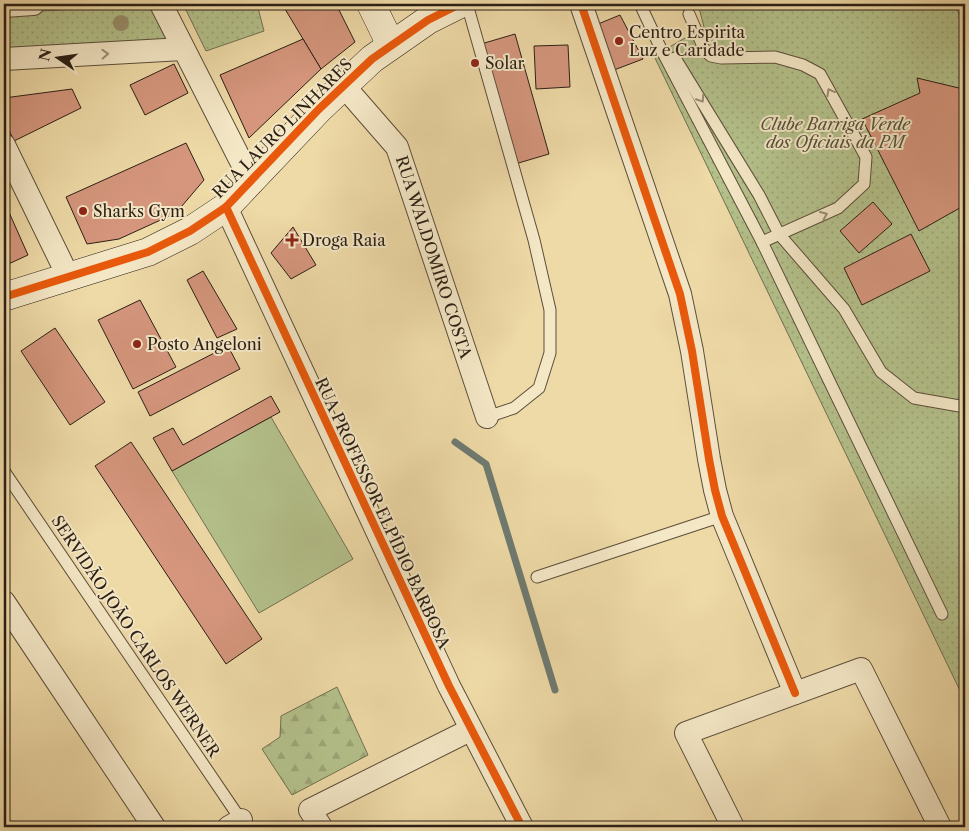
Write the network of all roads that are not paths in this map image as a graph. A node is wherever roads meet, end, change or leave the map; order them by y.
1 (33, 4) edge
2 (161, 4) edge
3 (371, 4) edge
4 (460, 4) edge
5 (467, 4) edge
6 (581, 4) edge
7 (640, 4) edge
8 (4, 6) edge
9 (689, 14) dead end
10 (391, 45) junction
11 (184, 49) junction
12 (675, 58) dead end
13 (4, 60) edge
14 (343, 85) junction
15 (4, 145) edge
16 (250, 181) junction
17 (226, 207) junction
18 (779, 234) junction
19 (762, 242) junction
20 (69, 278) junction
21 (4, 297) edge
22 (965, 407) edge
23 (486, 417) joint
24 (4, 471) edge
25 (722, 516) junction
26 (537, 577) dead end
27 (4, 602) edge
28 (942, 614) dead end
29 (795, 693) junction
30 (470, 730) junction
31 (235, 824) edge
32 (154, 827) edge
33 (321, 827) edge
34 (522, 827) edge
35 (733, 827) edge
36 (940, 827) edge

1 - 8 street
2 - 11 street
3 - 10 main road
4 - 10 main road, RUA LAURO LINHARES
5 - 23 lane
6 - 25 street
7 - 19 lane
18 -> 9 lane
10 - 14 main road, RUA LAURO LINHARES
13 -> 11 street
11 - 16 street
12 -> 18 lane
14 - 16 main road, RUA LAURO LINHARES
14 - 23 street, RUA WALDOMIRO COSTA
15 - 20 street
16 - 17 main road, RUA LAURO LINHARES
17 - 20 main road, RUA LAURO LINHARES
17 - 30 street, RUA PROFESSOR ELPÍDIO BARBOSA
18 - 19 lane
18 - 22 lane
19 - 28 lane
20 - 21 main road, RUA LAURO LINHARES
24 - 31 lane, SERVIDÃO JOÃO CARLOS WERNER
25 - 26 lane
25 - 29 street
27 - 32 street
29 - 35 street
29 - 36 street
30 - 33 street
30 - 34 street, RUA PROFESSOR ELPÍDIO BARBOSA

